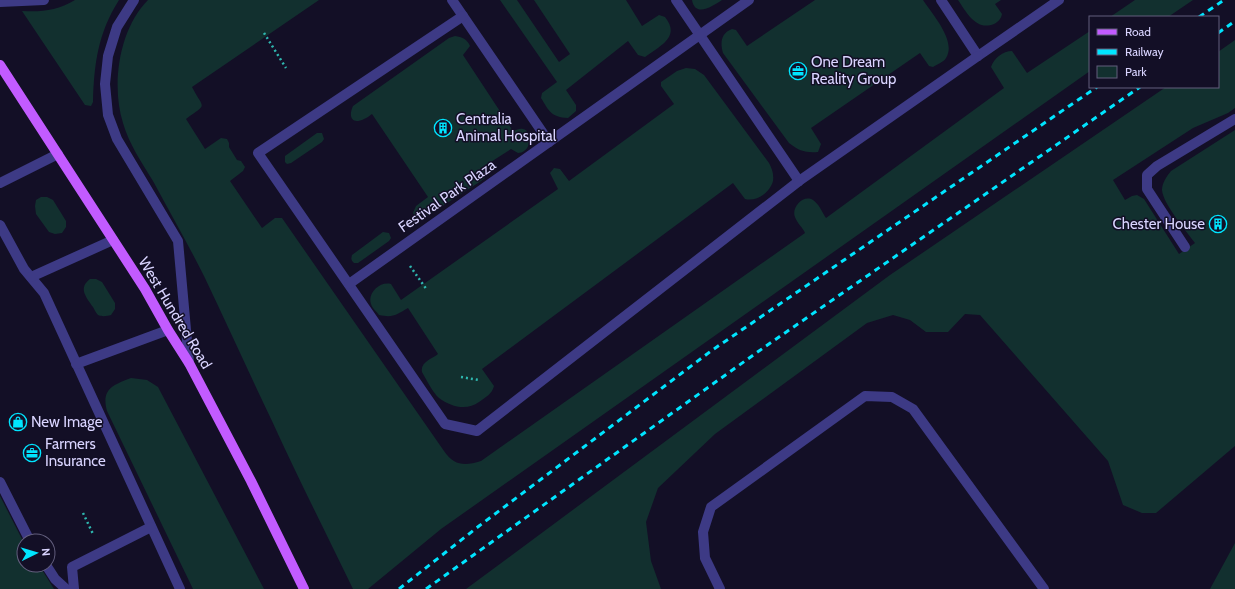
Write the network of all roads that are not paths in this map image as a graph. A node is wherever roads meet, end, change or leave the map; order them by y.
1 (44, 0) edge
2 (134, 0) edge
3 (452, 0) edge
4 (676, 0) edge
5 (749, 0) edge
6 (941, 0) edge
7 (1059, 0) edge
8 (0, 2) edge
9 (463, 16) junction
10 (699, 35) junction
11 (978, 56) junction
12 (0, 65) edge
13 (1235, 119) edge
14 (549, 142) junction
15 (58, 154) junction
16 (799, 181) junction
17 (0, 183) edge
18 (0, 225) edge
19 (113, 240) junction
20 (1185, 247) dead end
21 (31, 277) junction
22 (349, 284) junction
23 (168, 330) junction
24 (189, 363) junction
25 (76, 364) junction
26 (0, 482) edge
27 (151, 528) junction
28 (26, 533) edge
29 (51, 573) edge
30 (66, 589) edge
31 (74, 589) edge
32 (180, 589) edge
33 (304, 589) edge
34 (720, 589) edge
35 (1044, 589) edge

1 - 8 street
2 - 24 street
3 - 9 street
4 - 10 street
5 - 10 street, Festival Park Plaza
6 - 11 street
7 - 11 street
9 - 14 street
9 - 22 street
10 - 14 street, Festival Park Plaza
10 - 16 street
11 - 16 street
12 - 15 main road, West Hundred Road
13 - 20 street
14 - 22 street, Festival Park Plaza
15 - 17 street
15 - 19 main road, West Hundred Road
16 - 22 street
18 - 21 street
19 - 21 street
19 - 23 main road, West Hundred Road
21 - 25 street
23 - 24 main road, West Hundred Road
23 - 25 street
24 - 33 main road, West Hundred Road
25 - 27 street
26 - 28 street
27 - 31 street
27 - 32 street
29 - 30 street
34 - 35 street

